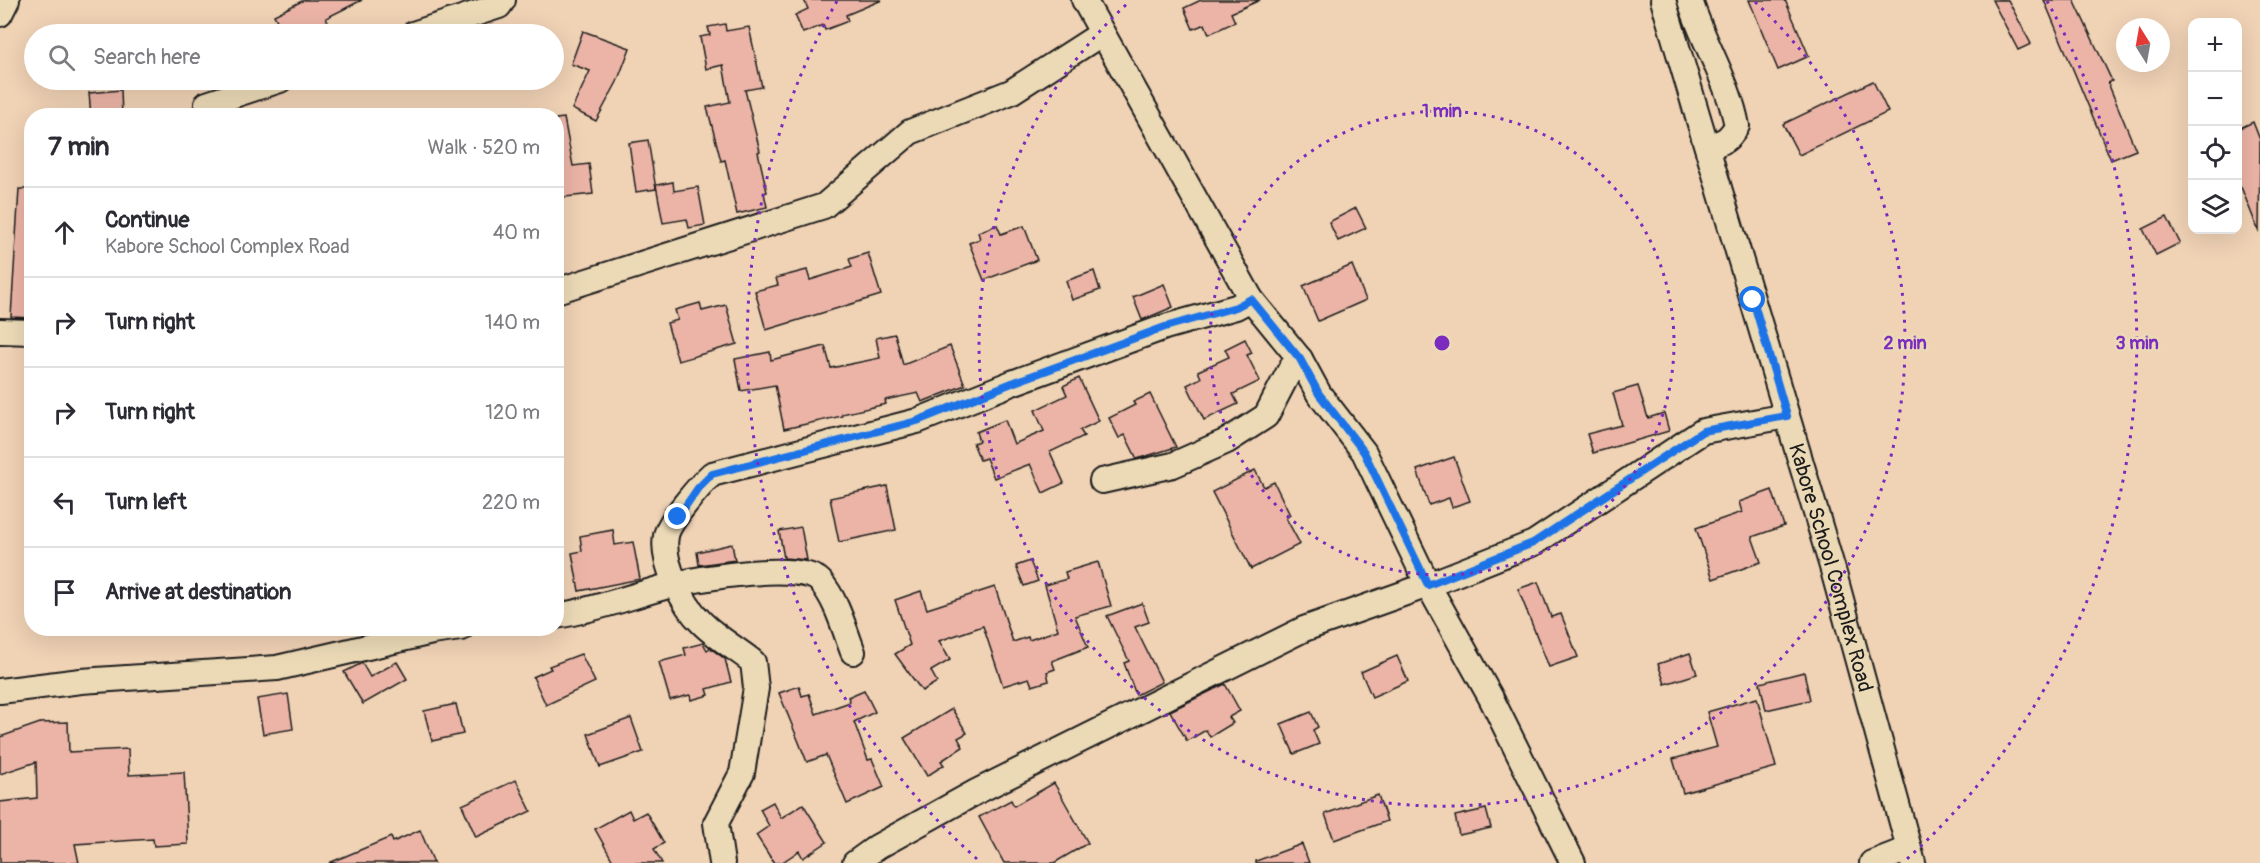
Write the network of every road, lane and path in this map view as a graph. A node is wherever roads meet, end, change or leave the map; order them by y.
1 (7, 0) edge
2 (503, 0) edge
3 (1084, 0) edge
4 (1663, 0) edge
5 (1690, 0) edge
6 (0, 14) edge
7 (444, 24) edge
8 (1101, 34) junction
9 (250, 90) edge
10 (207, 104) dead end
11 (1708, 145) junction
12 (564, 288) edge
13 (1251, 299) junction
14 (0, 331) edge
15 (24, 332) edge
16 (1300, 359) junction
17 (1787, 416) junction
18 (1102, 481) dead end
19 (675, 584) junction
20 (1428, 585) junction
21 (564, 614) edge
22 (415, 636) edge
23 (853, 652) dead end
24 (0, 691) edge
25 (1910, 856) edge
26 (722, 863) edge
27 (855, 863) edge
28 (1573, 863) edge
29 (1872, 863) edge

1 - 6 street
2 - 7 street
3 - 8 street
4 - 11 street, Kabore School Complex Road
5 - 11 street
8 - 12 street
8 - 13 street
9 - 10 street
11 - 17 street, Kabore School Complex Road
13 - 16 street
13 - 19 street
14 - 15 street
16 - 18 street
16 - 20 street
17 - 20 street
17 - 25 street, Kabore School Complex Road
19 - 21 street
19 - 23 street
19 - 26 street
20 - 27 street
20 - 28 street
22 - 24 street
25 - 29 street

